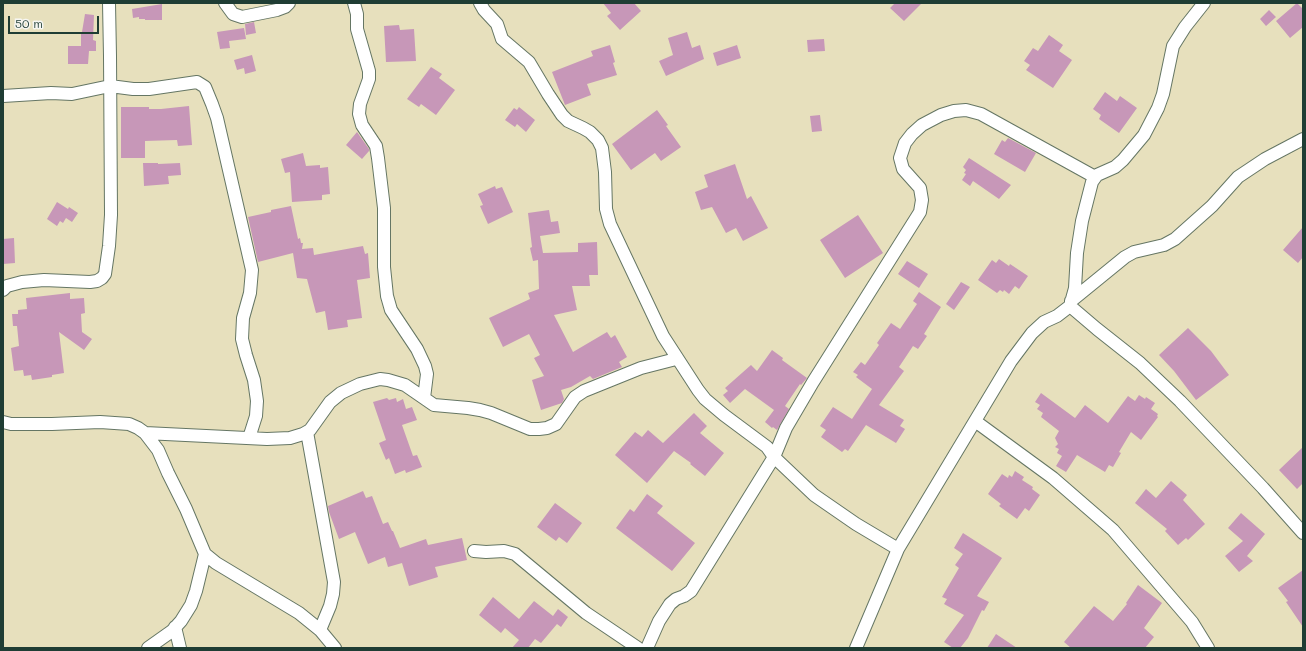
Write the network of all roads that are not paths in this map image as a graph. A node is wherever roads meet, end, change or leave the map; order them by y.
1 (108, 3) edge
2 (225, 3) edge
3 (289, 3) edge
4 (354, 3) edge
5 (480, 3) edge
6 (1204, 3) edge
7 (110, 86) junction
8 (3, 96) edge
9 (1303, 139) edge
10 (1095, 177) junction
11 (3, 290) edge
12 (1070, 304) junction
13 (676, 358) junction
14 (424, 398) junction
15 (975, 420) junction
16 (3, 422) edge
17 (307, 432) junction
18 (145, 433) junction
19 (250, 438) junction
20 (774, 457) junction
21 (1303, 533) edge
22 (898, 549) junction
23 (474, 551) dead end
24 (204, 554) junction
25 (176, 627) junction
26 (320, 630) junction
27 (148, 648) edge
28 (180, 648) edge
29 (335, 648) edge
30 (638, 648) edge
31 (648, 648) edge
32 (856, 648) edge
33 (1208, 648) edge

1 - 7 street
2 - 3 street
4 - 14 street
5 - 13 street
6 - 10 street
7 - 8 street
7 - 11 street
7 - 19 street
9 - 12 street
10 - 12 street
10 - 20 street
12 - 15 street
12 - 21 street
13 - 14 street
13 - 20 street
14 - 17 street
15 - 22 street
15 - 33 street
16 - 18 street
17 - 19 street
17 - 26 street
18 - 19 street
18 - 24 street
20 - 22 street
20 - 31 street
22 - 32 street
23 - 30 street
24 - 25 street
24 - 26 street
25 - 27 street
25 - 28 street
26 - 29 street

